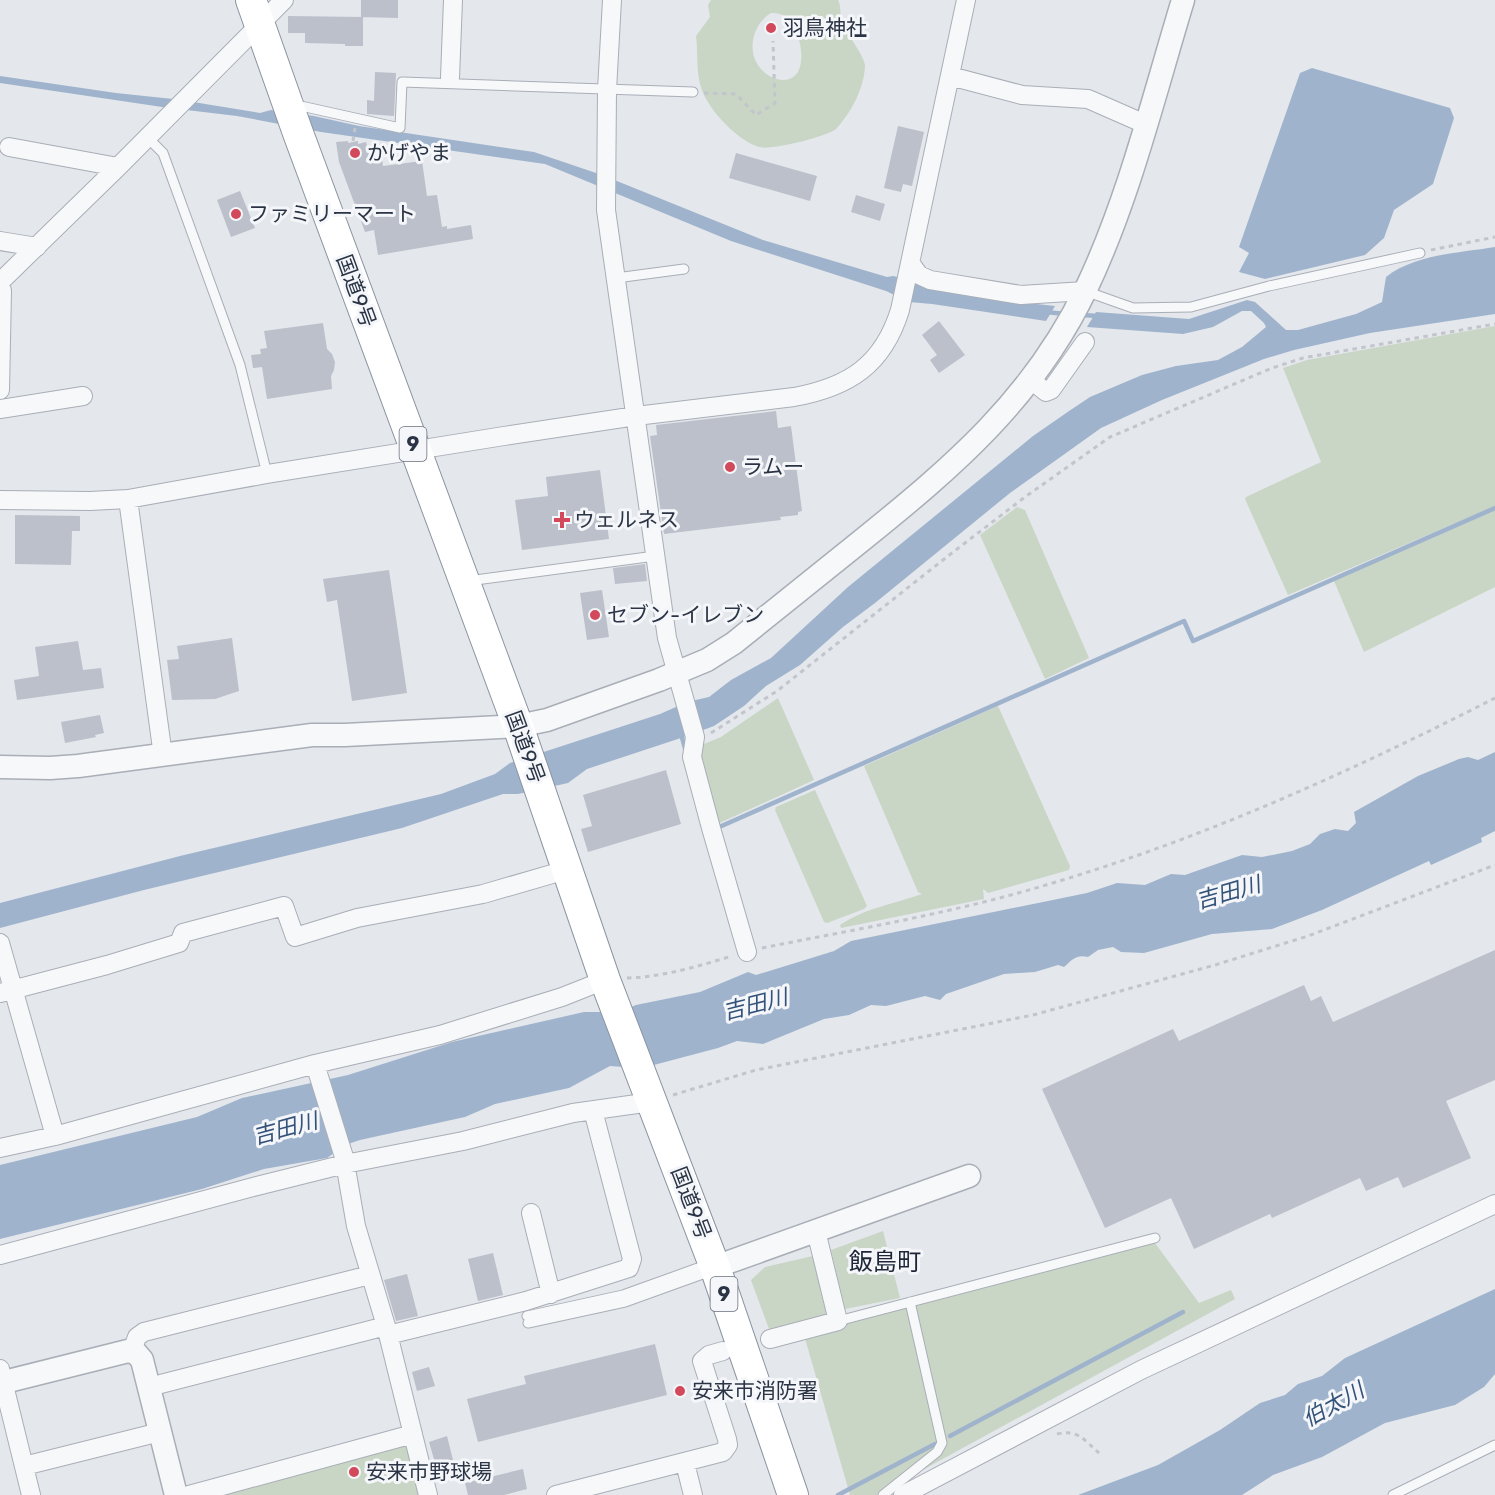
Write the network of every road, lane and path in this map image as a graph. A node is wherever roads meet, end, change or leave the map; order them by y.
1 (284, 0) edge
2 (453, 0) edge
3 (612, 0) edge
4 (966, 0) edge
5 (1183, 0) edge
6 (256, 12) edge
7 (773, 41) dead end
8 (950, 76) junction
9 (450, 78) dead end
10 (607, 90) junction
11 (693, 92) joint
12 (292, 116) junction
13 (1145, 124) junction
14 (148, 138) junction
15 (9, 147) dead end
16 (118, 167) junction
17 (1495, 237) edge
18 (0, 241) edge
19 (37, 247) junction
20 (1420, 253) joint
21 (684, 269) dead end
22 (909, 272) junction
23 (616, 278) junction
24 (0, 283) edge
25 (1082, 297) junction
26 (1495, 324) edge
27 (1085, 342) dead end
28 (1031, 380) junction
29 (0, 390) edge
30 (83, 396) dead end
31 (0, 410) edge
32 (636, 416) junction
33 (415, 450) junction
34 (267, 474) junction
35 (128, 499) junction
36 (0, 500) edge
37 (656, 556) junction
38 (464, 581) junction
39 (677, 674) junction
40 (1495, 698) edge
41 (518, 726) junction
42 (695, 736) junction
43 (163, 756) junction
44 (0, 767) edge
45 (1495, 865) edge
46 (566, 870) junction
47 (0, 942) edge
48 (747, 952) junction
49 (643, 977) dead end
50 (607, 985) junction
51 (6, 991) edge
52 (315, 1064) junction
53 (642, 1104) junction
54 (595, 1118) junction
55 (547, 1120) junction
56 (55, 1136) junction
57 (0, 1148) edge
58 (344, 1161) junction
59 (969, 1176) dead end
60 (1495, 1204) edge
61 (531, 1213) dead end
62 (816, 1231) junction
63 (1155, 1238) dead end
64 (0, 1254) edge
65 (715, 1266) junction
66 (370, 1275) junction
67 (551, 1294) junction
68 (910, 1302) junction
69 (527, 1319) dead end
70 (838, 1321) junction
71 (387, 1331) junction
72 (770, 1339) dead end
73 (132, 1351) junction
74 (723, 1351) dead end
75 (1, 1378) edge
76 (149, 1387) junction
77 (160, 1432) junction
78 (413, 1434) junction
79 (1058, 1434) dead end
80 (1495, 1445) edge
81 (1099, 1453) dead end
82 (684, 1463) junction
83 (24, 1466) junction
84 (31, 1495) edge
85 (176, 1495) edge
86 (189, 1495) edge
87 (428, 1495) edge
88 (555, 1495) edge
89 (693, 1495) edge
90 (793, 1495) edge
91 (883, 1495) edge
92 (903, 1495) edge
93 (1393, 1495) edge

1 - 6 street
2 - 9 street
3 - 10 street
4 - 8 street
5 - 13 street
6 - 12 highway, 国道9号 / 9
6 - 14 street
7 - 11 path
8 - 13 street
8 - 22 street
10 - 11 lane
10 - 12 lane
10 - 23 street
12 - 33 highway, 国道9号 / 9
13 - 25 street
14 - 16 street
14 - 34 lane
15 - 16 street
16 - 19 street
17 - 20 path
18 - 19 street
19 - 24 street
20 - 25 lane
21 - 23 lane
22 - 25 street
22 - 32 street
23 - 32 street
24 - 29 street
25 - 28 street
26 - 42 path
27 - 28 street
28 - 39 street
30 - 31 street
32 - 33 street
32 - 37 street
33 - 34 street
33 - 38 highway, 国道9号 / 9
34 - 35 street
35 - 36 street
35 - 43 street
37 - 38 lane
37 - 39 street
38 - 41 highway, 国道9号 / 9
39 - 41 street
39 - 42 street
40 - 48 path
41 - 43 street
41 - 46 highway, 国道9号 / 9
42 - 48 street
43 - 44 street
45 - 53 path
46 - 50 highway, 国道9号 / 9
46 - 51 street
47 - 51 street
48 - 49 path
50 - 52 street
50 - 53 highway, 国道9号 / 9
51 - 56 street
52 - 56 street
52 - 58 street
53 - 54 lane
53 - 55 street
53 - 65 highway, 国道9号 / 9
54 - 55 lane
54 - 67 street
55 - 58 street
56 - 57 street
58 - 64 street
58 - 66 street
59 - 62 street
60 - 92 street
61 - 67 street
62 - 65 street
62 - 70 street
63 - 68 lane
65 - 69 lane
65 - 90 highway, 国道9号 / 9
66 - 71 street
66 - 73 street
67 - 71 street
68 - 70 lane
68 - 91 lane
70 - 72 street
71 - 76 street
71 - 78 street
73 - 75 street
73 - 76 street
74 - 82 street
75 - 83 street
76 - 77 street
77 - 83 street
77 - 85 street
78 - 86 street
78 - 87 street
79 - 81 path
80 - 93 lane
82 - 88 street
82 - 89 street
83 - 84 street

